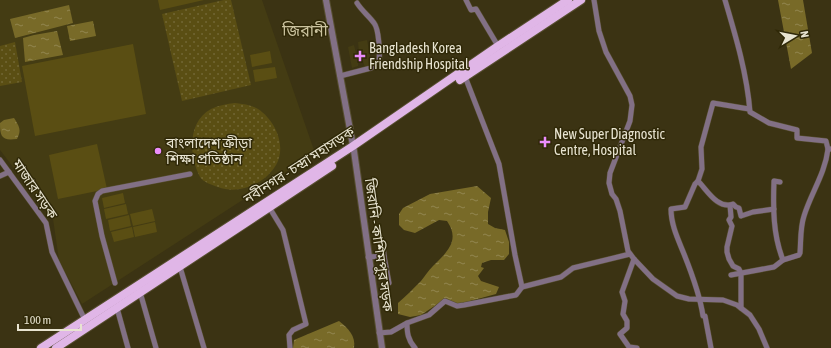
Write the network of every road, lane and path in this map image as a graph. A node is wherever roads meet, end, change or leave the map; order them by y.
1 (326, 0) edge
2 (466, 0) edge
3 (568, 0) edge
4 (581, 0) edge
5 (594, 0) edge
6 (725, 0) edge
7 (357, 3) dead end
8 (498, 46) junction
9 (464, 74) junction
10 (340, 76) junction
11 (750, 109) junction
12 (353, 149) junction
13 (830, 149) edge
14 (0, 160) edge
15 (9, 172) junction
16 (190, 174) dead end
17 (0, 176) edge
18 (698, 180) junction
19 (780, 182) dead end
20 (730, 205) junction
21 (269, 207) junction
22 (774, 209) junction
23 (383, 244) dead end
24 (630, 254) junction
25 (384, 256) junction
26 (368, 257) junction
27 (634, 259) junction
28 (783, 260) junction
29 (180, 267) junction
30 (741, 273) junction
31 (731, 275) dead end
32 (115, 283) dead end
33 (389, 283) dead end
34 (522, 287) junction
35 (140, 292) junction
36 (700, 299) junction
37 (117, 308) junction
38 (741, 308) junction
39 (85, 320) junction
40 (408, 323) junction
41 (379, 333) junction
42 (41, 348) edge
43 (56, 348) edge
44 (128, 348) edge
45 (156, 348) edge
46 (204, 348) edge
47 (290, 348) edge
48 (382, 348) edge
49 (415, 348) edge
50 (638, 348) edge
51 (711, 348) edge
52 (767, 348) edge

1 - 10 street, জিরানি - কাশিমপুর সড়ক
2 - 8 street
3 - 8 highway, নবীনগর - চন্দ্রা মহাসড়ক
4 - 9 highway, নবীনগর - চন্দ্রা মহাসড়ক
5 - 24 street
6 - 11 street
7 - 10 street
8 - 9 highway, নবীনগর - চন্দ্রা মহাসড়ক
9 - 12 highway, নবীনগর - চন্দ্রা মহাসড়ক
9 - 34 street
10 - 12 street, জিরানি - কাশিমপুর সড়ক
11 - 13 street
11 - 18 street
12 - 21 highway, নবীনগর - চন্দ্রা মহাসড়ক
12 - 26 street, জিরানি - কাশিমপুর সড়ক
12 - 39 highway, নবীনগর - চন্দ্রা মহাসড়ক
13 - 28 street
14 - 15 street, মাজার সড়ক
15 - 17 street
15 - 39 street, মাজার সড়ক
16 - 32 street
18 - 20 street
18 - 36 street
19 - 22 street
20 - 22 street
20 - 30 street
21 - 29 highway, নবীনগর - চন্দ্রা মহাসড়ক
21 - 47 street
22 - 28 street
23 - 25 street
24 - 27 street
24 - 34 street
25 - 26 street
25 - 33 street
26 - 41 street, জিরানি - কাশিমপুর সড়ক
27 - 36 street
27 - 50 street
28 - 30 street
29 - 35 highway, নবীনগর - চন্দ্রা মহাসড়ক
29 - 46 street
30 - 31 street
30 - 38 street
34 - 40 street
35 - 37 highway, নবীনগর - চন্দ্রা মহাসড়ক
35 - 45 street
36 - 38 street
36 - 51 street
37 - 43 highway, নবীনগর - চন্দ্রা মহাসড়ক
37 - 44 street
38 - 52 street
39 - 42 highway, নবীনগর - চন্দ্রা মহাসড়ক
40 - 41 street
40 - 49 street
41 - 48 street, জিরানি - কাশিমপুর সড়ক

